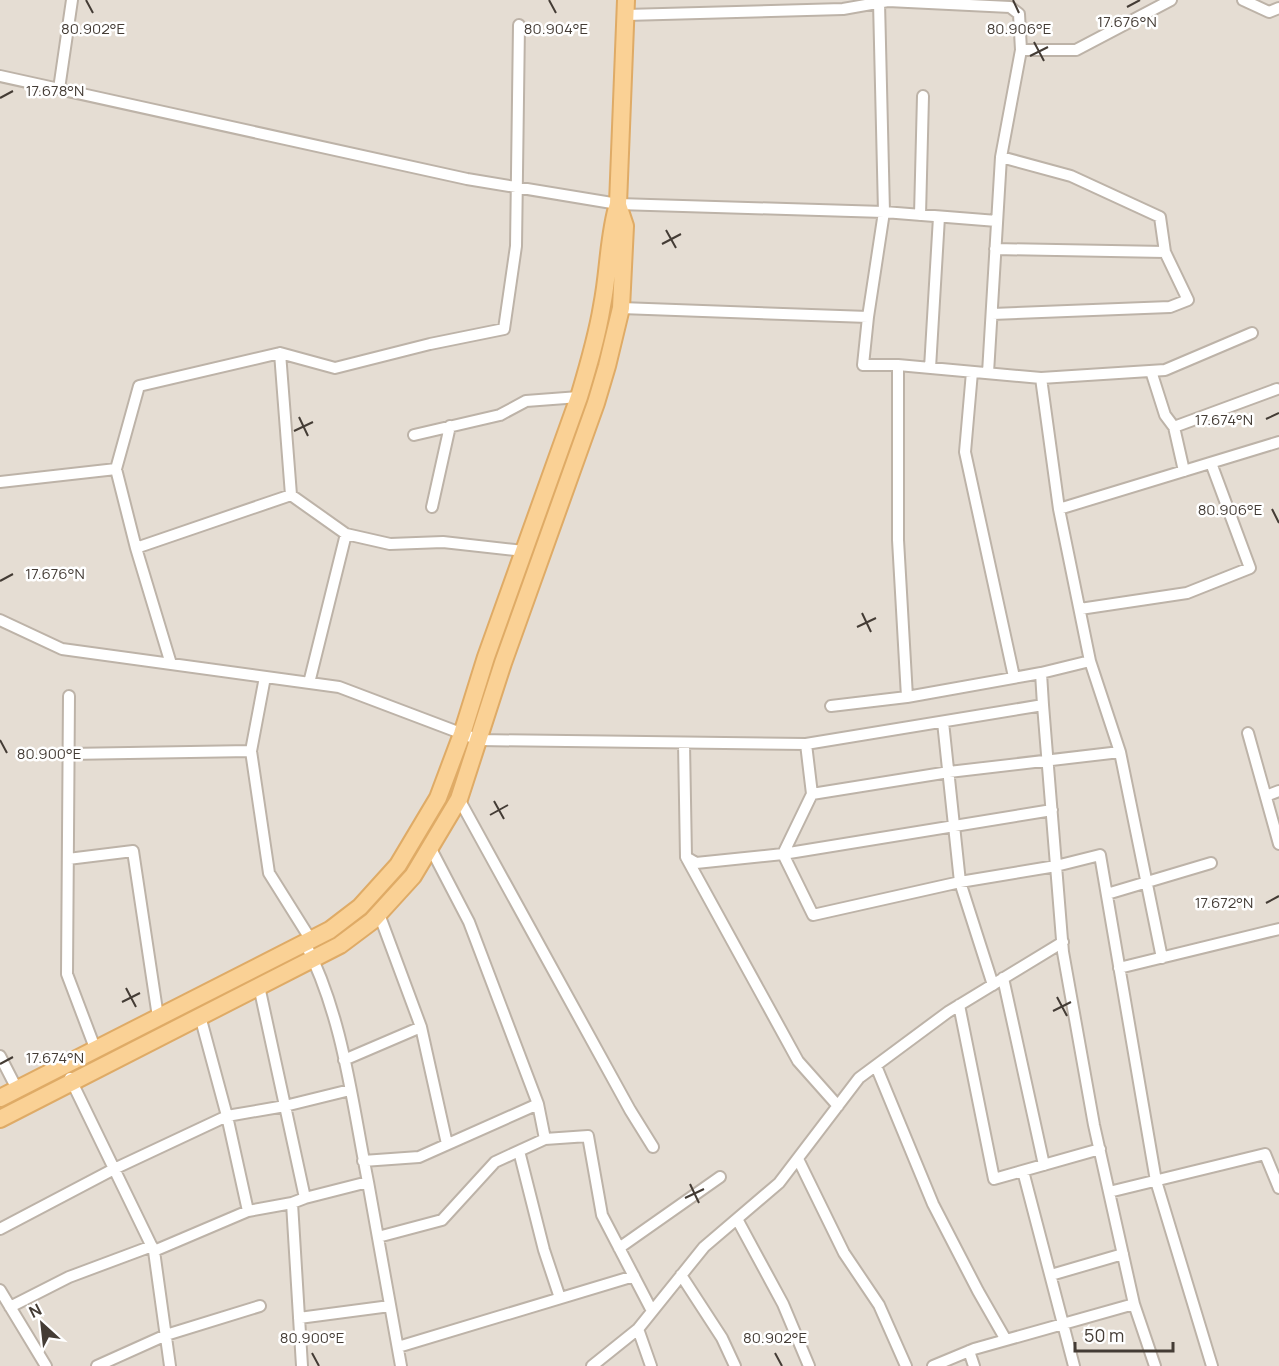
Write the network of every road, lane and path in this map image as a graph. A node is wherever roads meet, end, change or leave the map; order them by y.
1 (72, 0) edge
2 (1171, 0) edge
3 (1243, 0) edge
4 (879, 3) junction
5 (626, 8) edge
6 (1279, 8) edge
7 (519, 25) dead end
8 (1021, 50) junction
9 (0, 76) edge
10 (58, 89) junction
11 (924, 96) dead end
12 (1001, 157) junction
13 (517, 188) junction
14 (618, 204) junction
15 (884, 212) junction
16 (920, 215) junction
17 (939, 217) junction
18 (997, 221) junction
19 (995, 249) junction
20 (1165, 252) junction
21 (621, 308) junction
22 (992, 314) junction
23 (868, 317) junction
24 (1252, 333) dead end
25 (280, 353) junction
26 (898, 365) junction
27 (930, 368) junction
28 (1151, 371) junction
29 (972, 372) junction
30 (988, 373) junction
31 (1041, 378) junction
32 (1277, 389) dead end
33 (579, 397) junction
34 (450, 426) junction
35 (1174, 427) junction
36 (414, 435) dead end
37 (1279, 442) edge
38 (1211, 463) junction
39 (116, 469) junction
40 (1184, 471) junction
41 (0, 482) edge
42 (291, 495) junction
43 (432, 507) dead end
44 (1059, 509) junction
45 (346, 534) junction
46 (136, 548) junction
47 (524, 551) junction
48 (1080, 609) junction
49 (0, 620) edge
50 (486, 657) junction
51 (1090, 661) junction
52 (503, 663) junction
53 (171, 664) junction
54 (1041, 673) junction
55 (265, 677) junction
56 (1014, 677) junction
57 (309, 683) junction
58 (69, 696) dead end
59 (907, 697) junction
60 (1043, 705) junction
61 (831, 706) dead end
62 (943, 722) junction
63 (1248, 733) dead end
64 (462, 734) junction
65 (479, 740) junction
66 (684, 743) junction
67 (806, 744) junction
68 (251, 751) junction
69 (1120, 752) junction
70 (68, 754) junction
71 (1048, 760) junction
72 (949, 772) junction
73 (1279, 791) edge
74 (812, 794) junction
75 (1266, 796) junction
76 (459, 799) junction
77 (1052, 810) junction
78 (954, 827) junction
79 (1279, 844) edge
80 (430, 847) junction
81 (783, 854) junction
82 (686, 856) junction
83 (68, 859) junction
84 (1211, 863) dead end
85 (1056, 866) junction
86 (1146, 881) junction
87 (960, 882) junction
88 (1107, 894) junction
89 (379, 914) junction
90 (1279, 929) edge
91 (308, 941) junction
92 (1063, 942) junction
93 (1162, 958) junction
94 (313, 959) junction
95 (1119, 968) junction
96 (1003, 978) junction
97 (993, 985) junction
98 (259, 986) junction
99 (959, 1005) junction
100 (200, 1016) junction
101 (158, 1017) junction
102 (421, 1027) junction
103 (94, 1048) junction
104 (0, 1056) edge
105 (344, 1060) junction
106 (63, 1064) junction
107 (876, 1066) junction
108 (71, 1081) junction
109 (17, 1089) junction
110 (350, 1090) junction
111 (0, 1098) edge
112 (538, 1104) junction
113 (285, 1106) junction
114 (838, 1106) junction
115 (226, 1116) junction
116 (0, 1119) edge
117 (545, 1139) junction
118 (447, 1144) junction
119 (654, 1147) dead end
120 (1100, 1149) junction
121 (519, 1151) junction
122 (798, 1158) junction
123 (363, 1161) junction
124 (1044, 1165) junction
125 (114, 1169) junction
126 (1023, 1171) junction
127 (720, 1177) dead end
128 (1156, 1181) junction
129 (368, 1182) junction
130 (1279, 1188) edge
131 (1109, 1192) junction
132 (305, 1198) junction
133 (292, 1203) junction
134 (248, 1211) junction
135 (737, 1219) junction
136 (0, 1229) edge
137 (378, 1236) junction
138 (153, 1248) junction
139 (619, 1248) junction
140 (1123, 1254) junction
141 (681, 1275) junction
142 (1050, 1275) junction
143 (634, 1276) junction
144 (0, 1290) edge
145 (560, 1298) junction
146 (1134, 1304) junction
147 (260, 1306) dead end
148 (390, 1306) junction
149 (10, 1307) junction
150 (652, 1311) junction
151 (299, 1318) junction
152 (1063, 1324) junction
153 (638, 1329) junction
154 (166, 1335) junction
155 (1006, 1340) junction
156 (398, 1347) junction
157 (969, 1351) junction
158 (46, 1366) edge
159 (97, 1366) edge
160 (170, 1366) edge
161 (302, 1366) edge
162 (401, 1366) edge
163 (592, 1366) edge
164 (651, 1366) edge
165 (735, 1366) edge
166 (809, 1366) edge
167 (906, 1366) edge
168 (933, 1366) edge
169 (974, 1366) edge
170 (1074, 1366) edge
171 (1155, 1366) edge
172 (1212, 1366) edge

1 - 10 street
2 - 8 street
3 - 6 street
4 - 5 street
4 - 8 street
4 - 15 street
5 - 14 main road
7 - 13 street
8 - 12 street
9 - 10 street
10 - 13 street
11 - 16 street
12 - 18 street
12 - 20 street
13 - 14 street
13 - 25 street
14 - 15 street
14 - 21 main road
14 - 33 main road
15 - 16 street
15 - 23 street
16 - 17 street
17 - 18 street
17 - 27 street
18 - 19 street
19 - 20 street
19 - 22 street
20 - 22 street
21 - 23 street
21 - 52 main road
22 - 30 street
23 - 26 street
24 - 28 street
25 - 39 street
25 - 42 street
26 - 27 street
26 - 59 street
27 - 29 street
28 - 31 street
28 - 35 street
29 - 30 street
29 - 56 street
30 - 31 street
31 - 44 street
32 - 35 street
33 - 34 street
33 - 47 main road
34 - 36 street
34 - 43 street
35 - 40 street
37 - 38 street
38 - 40 street
38 - 48 street
39 - 41 street
39 - 46 street
40 - 44 street
42 - 45 street
42 - 46 street
44 - 48 street
45 - 47 street
45 - 57 street
46 - 53 street
47 - 50 main road
48 - 51 street
49 - 53 street
50 - 52 main road
50 - 64 main road
51 - 54 street
51 - 69 street
52 - 65 main road
53 - 55 street
54 - 56 street
54 - 60 street
55 - 57 street
55 - 68 street
56 - 59 street
57 - 64 street
58 - 70 street
59 - 61 street
60 - 62 street
60 - 71 street
62 - 67 street
62 - 72 street
63 - 75 street
64 - 65 street
64 - 91 main road
65 - 66 street
65 - 76 main road
66 - 67 street
66 - 82 street
67 - 74 street
68 - 70 street
68 - 91 street
69 - 71 street
69 - 86 street
70 - 83 street
71 - 72 street
71 - 77 street
72 - 74 street
72 - 78 street
73 - 75 street
74 - 81 street
75 - 79 street
76 - 80 main road
76 - 119 street
77 - 78 street
77 - 85 street
78 - 81 street
78 - 87 street
80 - 89 main road
80 - 112 street
81 - 82 street
81 - 87 street
82 - 114 street
83 - 101 street
83 - 103 street
84 - 86 street
85 - 87 street
85 - 88 street
85 - 92 street
86 - 88 street
86 - 93 street
87 - 97 street
88 - 95 street
89 - 94 main road
89 - 102 street
90 - 93 street
91 - 94 street
91 - 101 main road
92 - 96 street
92 - 120 street
93 - 95 street
94 - 98 main road
94 - 105 street
95 - 128 street
96 - 97 street
96 - 124 street
97 - 99 street
98 - 100 main road
98 - 113 street
99 - 107 street
99 - 126 street
100 - 108 main road
100 - 115 street
101 - 103 main road
102 - 105 street
102 - 118 street
103 - 106 main road
104 - 109 street
105 - 110 street
106 - 108 street
106 - 109 main road
107 - 114 street
107 - 155 street
108 - 116 main road
108 - 125 street
109 - 111 main road
110 - 113 street
110 - 123 street
112 - 117 street
112 - 118 street
113 - 115 street
113 - 132 street
114 - 122 street
115 - 125 street
115 - 134 street
117 - 121 street
117 - 139 street
118 - 123 street
120 - 124 street
120 - 131 street
121 - 137 street
121 - 145 street
122 - 135 street
122 - 167 street
123 - 129 street
124 - 126 street
125 - 136 street
125 - 138 street
126 - 142 street
127 - 139 street
128 - 130 street
128 - 131 street
128 - 172 street
129 - 132 street
129 - 137 street
131 - 140 street
132 - 133 street
133 - 134 street
133 - 151 street
134 - 138 street
135 - 141 street
135 - 166 street
137 - 148 street
138 - 149 street
138 - 154 street
139 - 143 street
140 - 142 street
140 - 146 street
141 - 150 street
141 - 165 street
142 - 152 street
143 - 145 street
143 - 150 street
144 - 149 street
145 - 156 street
146 - 152 street
146 - 171 street
147 - 154 street
148 - 151 street
148 - 156 street
149 - 158 street
150 - 153 street
151 - 161 street
152 - 155 street
152 - 170 street
153 - 163 street
153 - 164 street
154 - 159 street
154 - 160 street
155 - 157 street
156 - 162 street
157 - 168 street
157 - 169 street

